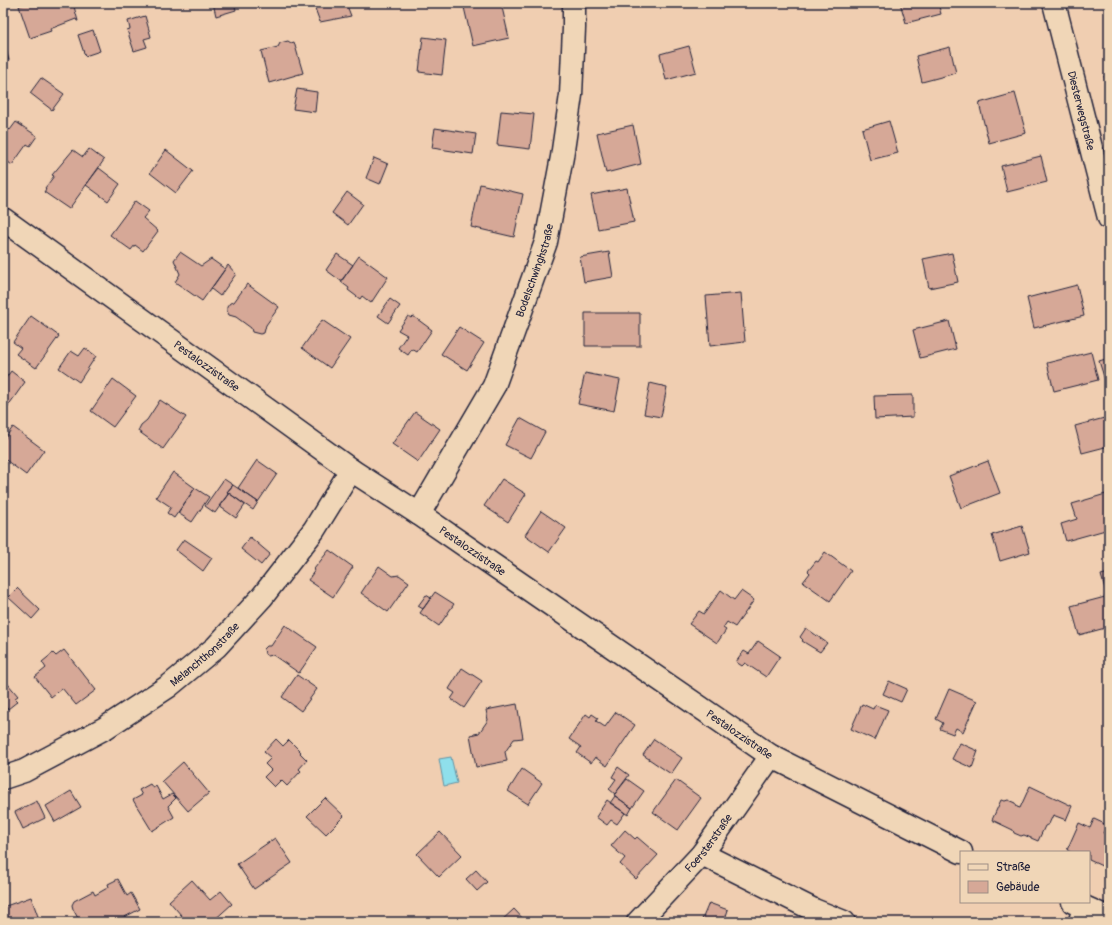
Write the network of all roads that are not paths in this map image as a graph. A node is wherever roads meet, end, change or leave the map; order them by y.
1 (574, 3) edge
2 (1054, 3) edge
3 (1109, 218) edge
4 (3, 219) edge
5 (351, 470) junction
6 (419, 514) junction
7 (771, 756) junction
8 (3, 778) edge
9 (960, 851) edge
10 (702, 854) junction
11 (1075, 910) edge
12 (1109, 918) edge
13 (638, 922) edge
14 (844, 922) edge

1 - 6 street, Bodelschwinghstraße
2 - 3 street, Diesterwegstraße
4 - 5 street, Pestalozzistraße
5 - 6 street, Pestalozzistraße
5 - 8 street, Melanchthonstraße
6 - 7 street, Pestalozzistraße
7 - 9 street, Pestalozzistraße
7 - 10 street, Foersterstraße
10 - 13 street, Foersterstraße
10 - 14 street
11 - 12 street

